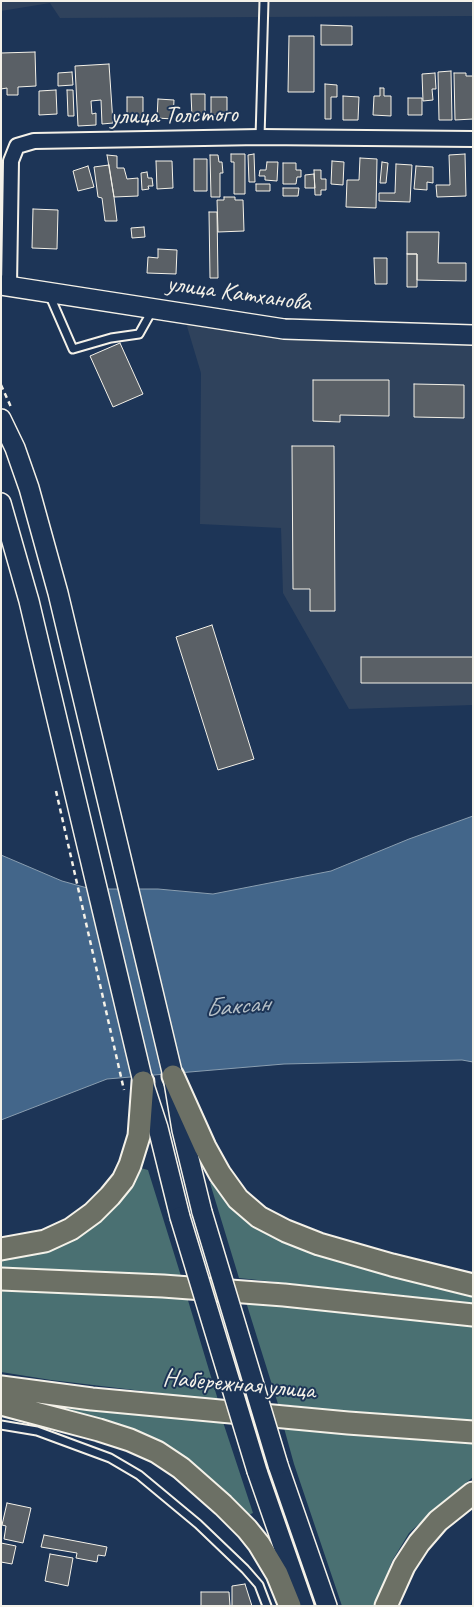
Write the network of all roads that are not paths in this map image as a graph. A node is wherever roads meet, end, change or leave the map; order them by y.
1 (264, 1) edge
2 (260, 137) junction
3 (473, 139) edge
4 (5, 285) edge
5 (48, 291) junction
6 (154, 308) junction
7 (473, 335) edge
8 (1, 419) edge
9 (1, 503) edge
10 (173, 1076) junction
11 (133, 1082) junction
12 (1, 1249) edge
13 (1, 1279) edge
14 (473, 1285) edge
15 (473, 1315) edge
16 (1, 1387) edge
17 (1, 1404) edge
18 (1, 1425) edge
19 (473, 1432) edge
20 (473, 1493) edge
21 (267, 1606) edge
22 (290, 1606) edge
23 (304, 1606) edge
24 (327, 1606) edge
25 (386, 1606) edge

1 - 2 lane
2 - 3 street, улица Толстого
2 - 4 street, улица Толстого
4 - 5 main road, улица Катханова
5 - 6 main road, улица Катханова
5 - 6 lane
6 - 7 main road, улица Катханова
8 - 10 main road
9 - 11 main road
10 - 14 main road
10 - 24 main road, bridge
11 - 12 main road
11 - 23 main road, bridge
13 - 15 main road
16 - 19 main road, Набережная улица
17 - 22 main road
18 - 21 lane
20 - 25 main road

